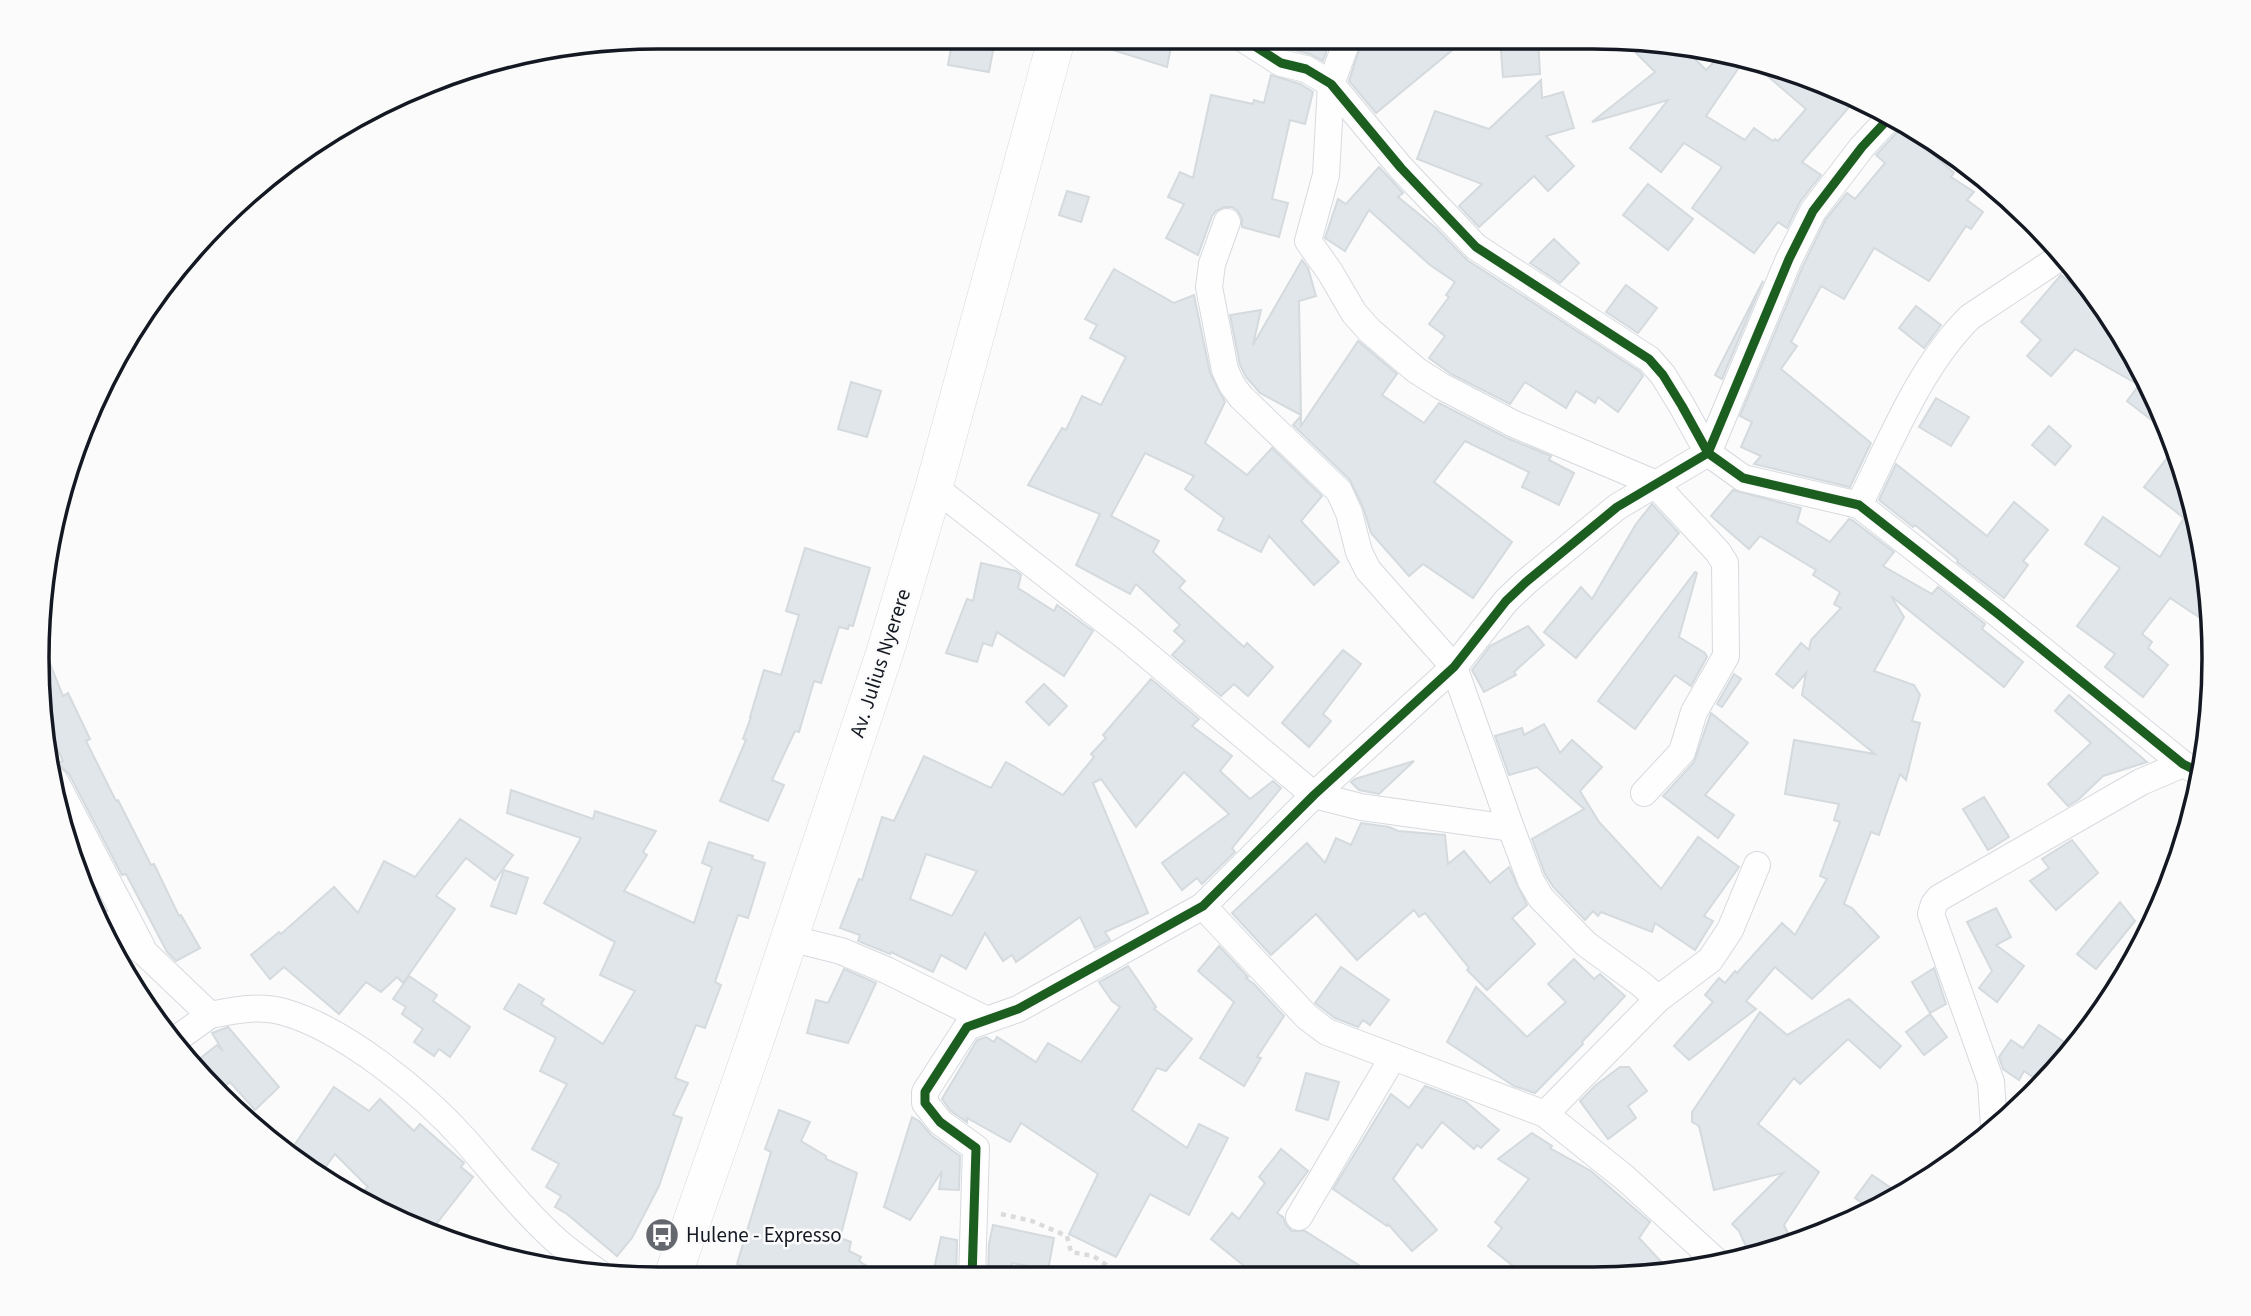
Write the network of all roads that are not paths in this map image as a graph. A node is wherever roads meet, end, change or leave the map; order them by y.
1 (1054, 49) edge
2 (1259, 49) edge
3 (1344, 49) edge
4 (1331, 84) junction
5 (1883, 123) edge
6 (1227, 222) dead end
7 (2055, 261) edge
8 (1707, 453) junction
9 (1654, 483) junction
10 (934, 487) junction
11 (1859, 505) junction
12 (1454, 667) junction
13 (2192, 768) edge
14 (2191, 769) edge
15 (1644, 793) dead end
16 (1314, 795) junction
17 (67, 804) edge
18 (1511, 828) junction
19 (1756, 865) dead end
20 (1203, 906) junction
21 (114, 931) edge
22 (789, 938) junction
23 (146, 954) junction
24 (1658, 999) junction
25 (210, 1015) junction
26 (985, 1019) junction
27 (181, 1036) edge
28 (1394, 1057) junction
29 (1545, 1114) junction
30 (1993, 1117) edge
31 (1299, 1217) dead end
32 (1709, 1256) edge
33 (677, 1262) edge
34 (584, 1263) edge
35 (972, 1267) edge

1 - 10 main road, Av. Julius Nyerere
2 - 4 street
3 - 4 street
4 - 8 street
4 - 9 street
5 - 8 street
6 - 12 street
7 - 11 street
8 - 9 street
8 - 11 street
9 - 12 street
9 - 15 street
10 - 16 street
10 - 22 main road, Av. Julius Nyerere
11 - 13 street
12 - 16 street
12 - 18 street
14 - 30 street
16 - 18 street
16 - 20 street
17 - 23 street
18 - 24 street
19 - 24 street
20 - 26 street
20 - 28 street
21 - 23 street
22 - 26 street
22 - 33 main road, Av. Julius Nyerere
23 - 25 street
24 - 29 street
25 - 27 street
25 - 34 street
26 - 35 street
28 - 29 street
28 - 31 street
29 - 32 street

